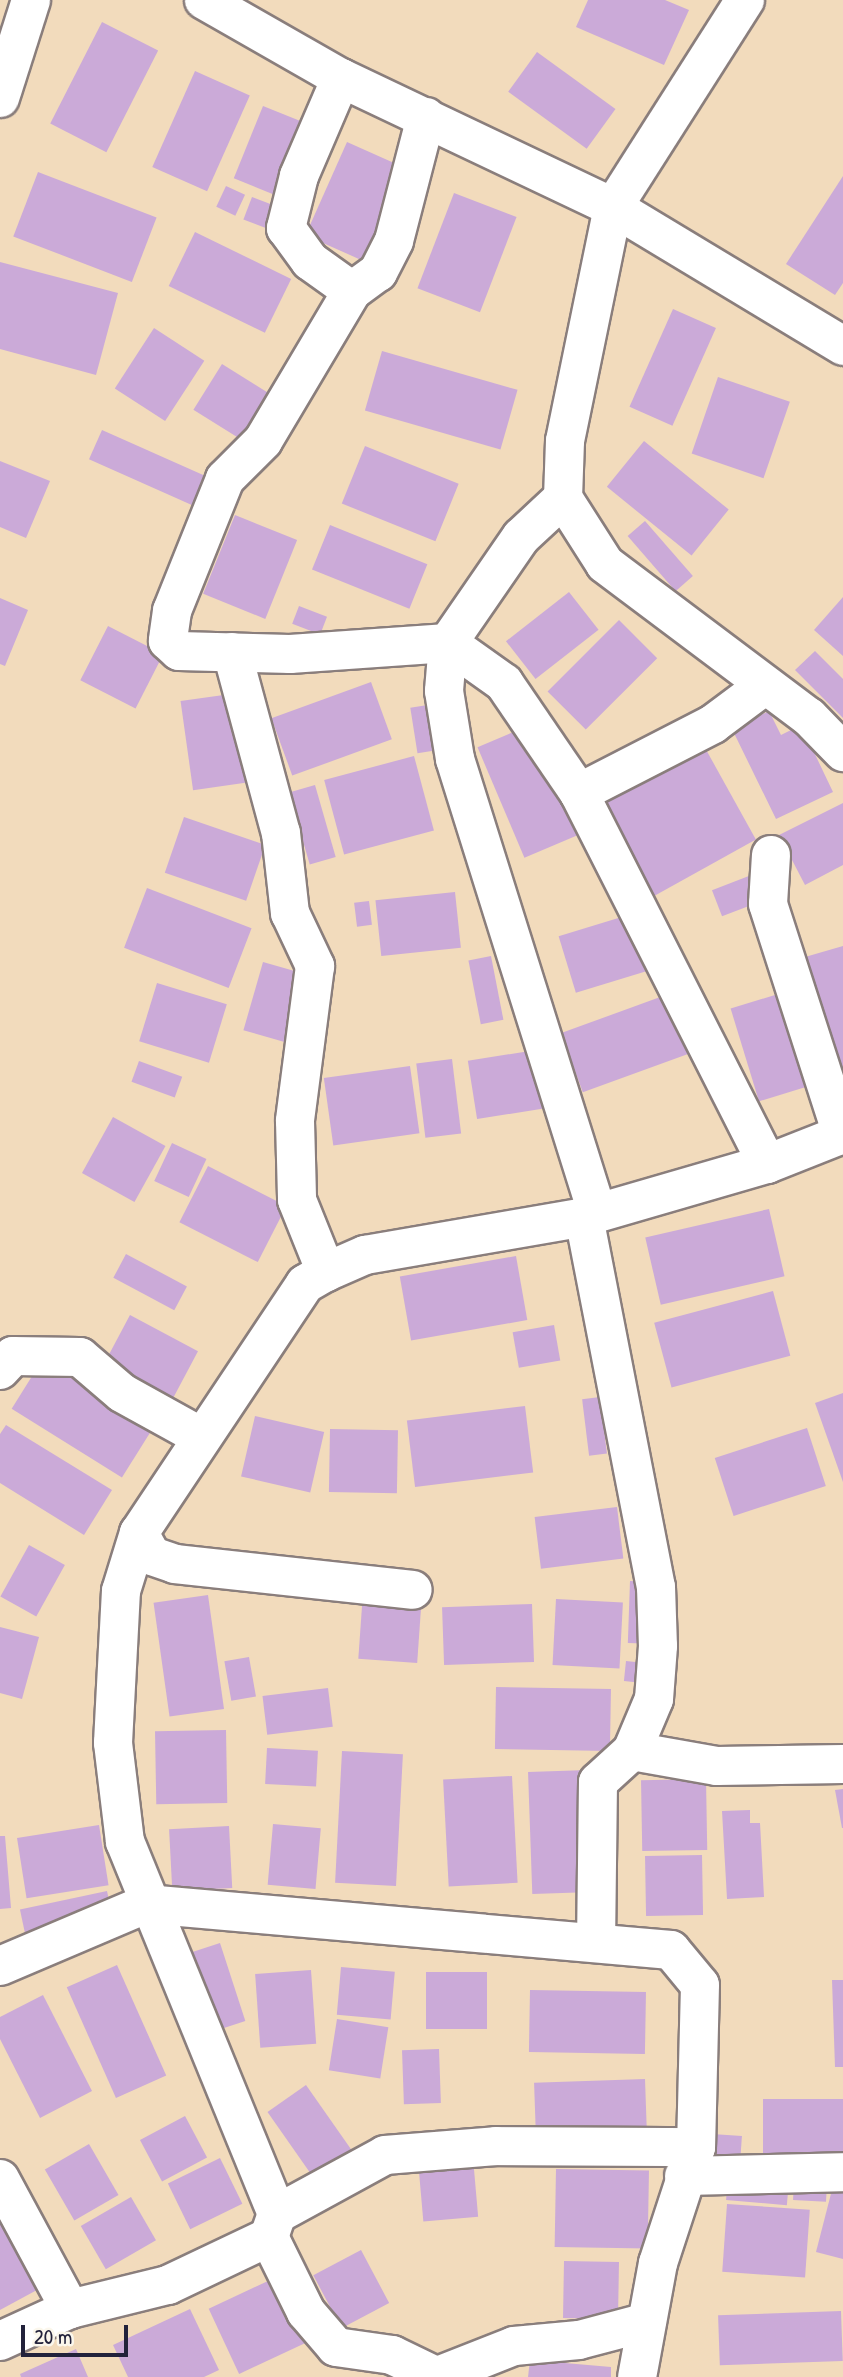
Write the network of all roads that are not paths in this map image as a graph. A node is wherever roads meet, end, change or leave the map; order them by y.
1 (31, 0) edge
2 (204, 0) edge
3 (745, 0) edge
4 (341, 78) junction
5 (0, 99) edge
6 (426, 117) junction
7 (613, 207) junction
8 (352, 290) junction
9 (843, 346) edge
10 (563, 498) junction
11 (448, 643) junction
12 (232, 652) junction
13 (764, 686) junction
14 (843, 752) edge
15 (579, 793) junction
16 (771, 855) dead end
17 (843, 1134) edge
18 (767, 1164) junction
19 (590, 1215) junction
20 (326, 1272) junction
21 (0, 1370) edge
22 (198, 1435) junction
23 (139, 1533) junction
24 (413, 1590) dead end
25 (632, 1751) junction
26 (843, 1764) edge
27 (146, 1904) junction
28 (596, 1940) junction
29 (0, 1966) edge
30 (690, 2162) junction
31 (843, 2172) edge
32 (0, 2179) edge
33 (273, 2226) junction
34 (70, 2309) junction
35 (647, 2322) junction
36 (0, 2341) edge
37 (438, 2377) edge
38 (637, 2377) edge

1 - 5 street
2 - 4 street
3 - 7 street
4 - 6 street
4 - 8 street
6 - 7 street
6 - 8 street
7 - 9 street
7 - 10 street
8 - 12 street
10 - 11 street
10 - 13 street
11 - 12 street
11 - 15 street
11 - 19 street
12 - 20 street
13 - 14 street
13 - 15 street
15 - 18 street
16 - 17 street
17 - 18 street
18 - 19 street
19 - 20 street
19 - 25 street
20 - 22 street
21 - 22 street
22 - 23 street
23 - 24 street
23 - 27 street
25 - 26 street
25 - 28 street
27 - 28 street
27 - 29 street
27 - 33 street
28 - 30 street
30 - 31 street
30 - 33 street
30 - 35 street
32 - 34 street
33 - 34 street
33 - 37 street
34 - 36 street
35 - 37 street
35 - 38 street

